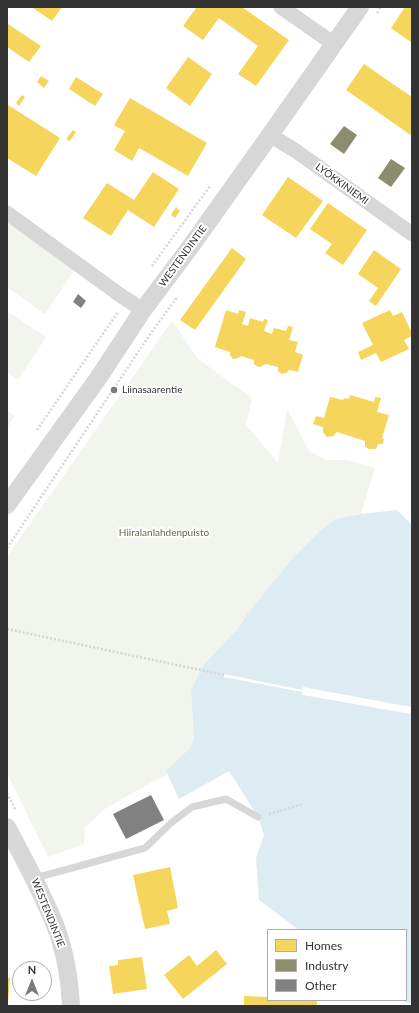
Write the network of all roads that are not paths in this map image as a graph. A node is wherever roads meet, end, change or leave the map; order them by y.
1 (281, 7) edge
2 (360, 7) edge
3 (334, 44) junction
4 (270, 135) junction
5 (7, 213) edge
6 (412, 234) edge
7 (143, 310) junction
8 (7, 505) edge
9 (258, 817) road end
10 (7, 827) edge
11 (34, 878) junction
12 (71, 1006) edge

1 - 3 street
2 - 3 street, WESTENDINTIE
3 - 4 street, WESTENDINTIE
4 - 6 street, LYÖKKINIEMI
4 - 7 street, WESTENDINTIE
5 - 7 street
7 - 8 street, WESTENDINTIE
9 - 11 lane
10 - 11 street, WESTENDINTIE
11 - 12 street, WESTENDINTIE

